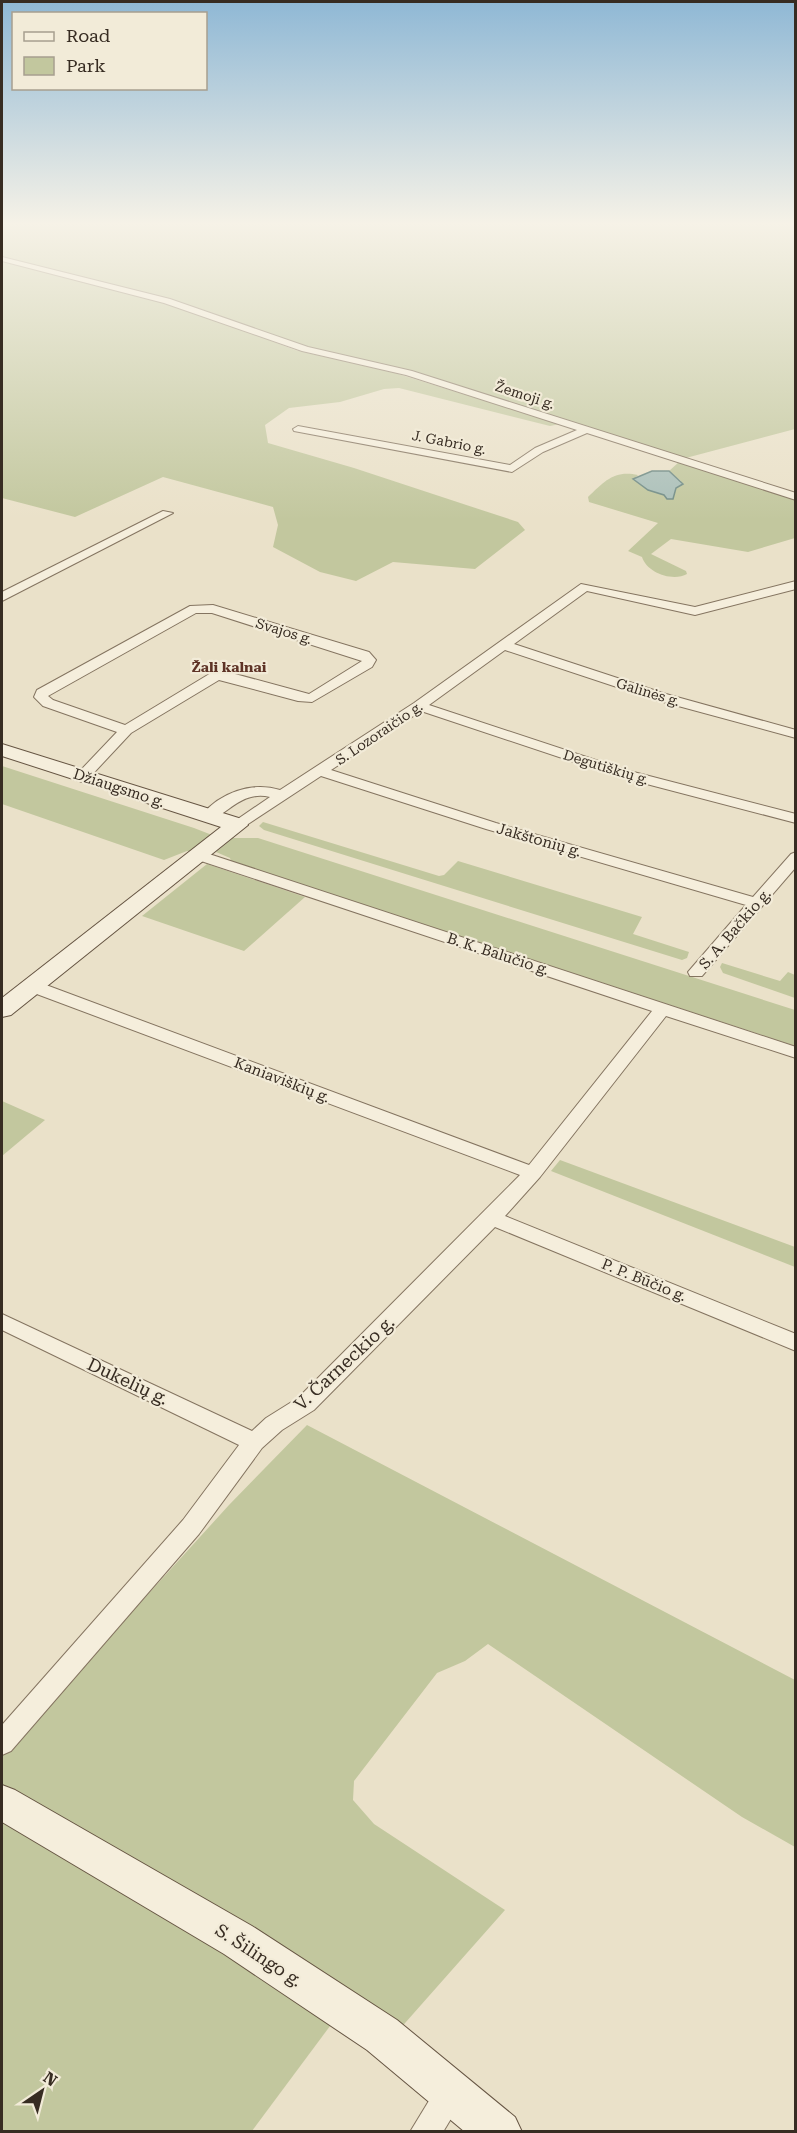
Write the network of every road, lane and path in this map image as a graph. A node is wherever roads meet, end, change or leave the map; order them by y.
1 (226, 322) edge
2 (298, 429) dead end
3 (586, 430) junction
4 (795, 497) edge
5 (166, 513) dead end
6 (795, 585) edge
7 (2, 597) edge
8 (503, 645) junction
9 (419, 706) junction
10 (126, 730) junction
11 (795, 734) edge
12 (2, 750) edge
13 (322, 772) junction
14 (83, 776) junction
15 (283, 796) junction
16 (208, 816) junction
17 (795, 819) edge
18 (237, 825) junction
19 (200, 856) junction
20 (795, 857) edge
21 (758, 903) junction
22 (696, 972) dead end
23 (32, 986) junction
24 (663, 1008) junction
25 (2, 1011) edge
26 (795, 1053) edge
27 (532, 1173) junction
28 (492, 1218) junction
29 (2, 1321) edge
30 (795, 1342) edge
31 (254, 1442) junction
32 (2, 1743) edge
33 (2, 1802) edge
34 (452, 2092) junction
35 (425, 2132) edge
36 (500, 2132) edge

1 - 3 street, Žemoji g.
2 - 3 street, J. Gabrio g.
3 - 4 street, Žemoji g.
5 - 7 street
6 - 8 street, S. Lozoraičio g.
8 - 9 street, S. Lozoraičio g.
8 - 11 street, Galinės g.
9 - 13 street, S. Lozoraičio g.
9 - 17 street, Degutiškių g.
10 - 10 street, Svajos g.
10 - 14 street, Svajos g.
12 - 14 street, Džiaugsmo g.
13 - 15 street, S. Lozoraičio g.
13 - 21 street, Jakštonių g.
14 - 16 street, Džiaugsmo g.
15 - 16 street
15 - 18 street, S. Lozoraičio g.
16 - 18 street, Džiaugsmo g.
18 - 19 street, S. Lozoraičio g.
19 - 23 street, S. Lozoraičio g.
19 - 24 street, B. K. Balučio g.
20 - 21 street, S. A. Bačkio g.
21 - 22 street, S. A. Bačkio g.
23 - 25 street, S. Lozoraičio g.
23 - 27 street, Kaniaviškių g.
24 - 26 street, B. K. Balučio g.
24 - 27 street, V. Čarneckio g.
27 - 28 street, V. Čarneckio g.
28 - 30 street, P. P. Būčio g.
28 - 31 street, V. Čarneckio g.
29 - 31 street, Dukelių g.
31 - 32 street, V. Čarneckio g.
33 - 34 street, S. Šilingo g.
34 - 35 street
34 - 36 street, S. Šilingo g.

